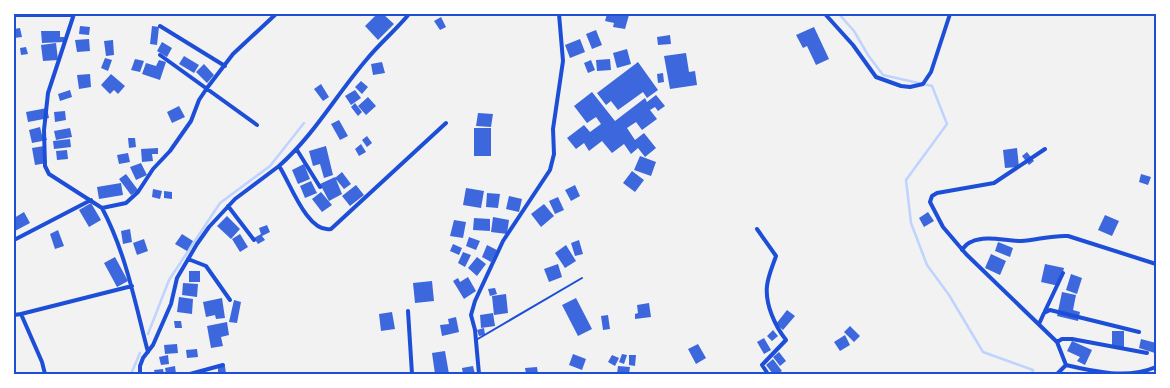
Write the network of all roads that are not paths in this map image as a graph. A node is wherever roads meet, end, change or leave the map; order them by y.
1 (74, 14) edge
2 (276, 14) edge
3 (409, 14) edge
4 (559, 14) edge
5 (825, 14) edge
6 (950, 14) edge
7 (14, 15) edge
8 (160, 26) dead end
9 (160, 54) dead end
10 (225, 66) junction
11 (207, 88) junction
12 (446, 123) dead end
13 (256, 124) dead end
14 (1045, 149) dead end
15 (297, 150) junction
16 (279, 166) junction
17 (320, 187) dead end
18 (91, 200) junction
19 (228, 206) junction
20 (102, 208) junction
21 (757, 229) dead end
22 (14, 240) edge
23 (254, 240) dead end
24 (962, 250) junction
25 (188, 259) junction
26 (1156, 264) edge
27 (1064, 273) dead end
28 (582, 278) dead end
29 (132, 286) junction
30 (230, 300) dead end
31 (408, 311) dead end
32 (21, 314) junction
33 (1044, 314) junction
34 (14, 315) edge
35 (1039, 324) junction
36 (1139, 332) dead end
37 (476, 340) junction
38 (1057, 342) junction
39 (148, 352) junction
40 (1147, 352) dead end
41 (223, 365) dead end
42 (1066, 365) junction
43 (1156, 367) edge
44 (45, 374) edge
45 (140, 374) edge
46 (190, 374) edge
47 (412, 374) edge
48 (479, 374) edge
49 (768, 374) edge
50 (1057, 374) edge

1 - 7 street
1 - 18 street
2 - 10 street
3 - 15 street
4 - 37 street
5 - 6 street
8 - 10 street
9 - 11 street
10 - 11 street
11 - 13 street
11 - 20 street
12 - 16 street
14 - 24 street
15 - 16 street
15 - 17 street
16 - 19 street
18 - 20 street
18 - 22 street
19 - 23 street
19 - 25 street
20 - 29 street
21 - 49 street
24 - 26 street
24 - 35 street
25 - 30 street
25 - 39 street
27 - 33 street
28 - 37 lane
29 - 32 street
29 - 39 street
31 - 47 street
32 - 34 street
32 - 44 street
33 - 35 street
33 - 36 street
35 - 38 street
37 - 48 street
38 - 40 street
38 - 42 street
39 - 45 street
41 - 46 street
42 - 43 street
42 - 50 street

